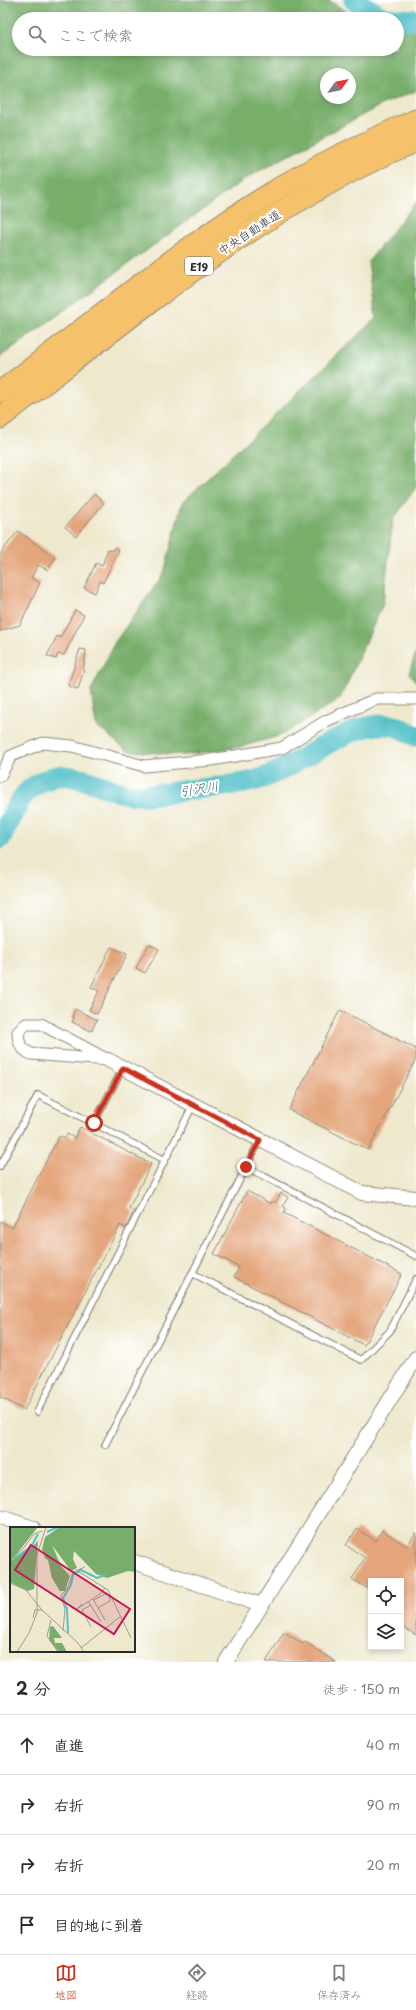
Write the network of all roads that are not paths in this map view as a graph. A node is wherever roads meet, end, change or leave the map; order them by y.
1 (416, 120) edge
2 (416, 141) edge
3 (0, 392) edge
4 (0, 418) edge
5 (416, 699) edge
6 (0, 776) edge
7 (108, 1060) junction
8 (123, 1068) junction
9 (194, 1105) junction
10 (94, 1123) junction
11 (260, 1140) junction
12 (165, 1160) junction
13 (0, 1166) edge
14 (246, 1167) junction
15 (416, 1198) edge
16 (416, 1256) edge
17 (192, 1273) junction
18 (416, 1279) edge
19 (416, 1358) edge
20 (37, 1412) dead end
21 (105, 1445) dead end
22 (0, 1517) edge
23 (30, 1527) edge
24 (135, 1562) edge
25 (261, 1605) junction
26 (226, 1662) edge

1 - 3 highway, 中央自動車道 / E19
2 - 4 highway, 中央自動車道 / E19
5 - 6 street
7 - 7 street
7 - 8 street
8 - 9 street
8 - 10 lane
9 - 11 street
9 - 12 lane
10 - 12 lane
10 - 13 lane
11 - 14 lane
11 - 15 street
12 - 20 lane
14 - 16 lane
14 - 17 lane
17 - 18 lane
17 - 21 lane
19 - 25 street
22 - 23 street
24 - 25 street
25 - 26 street

